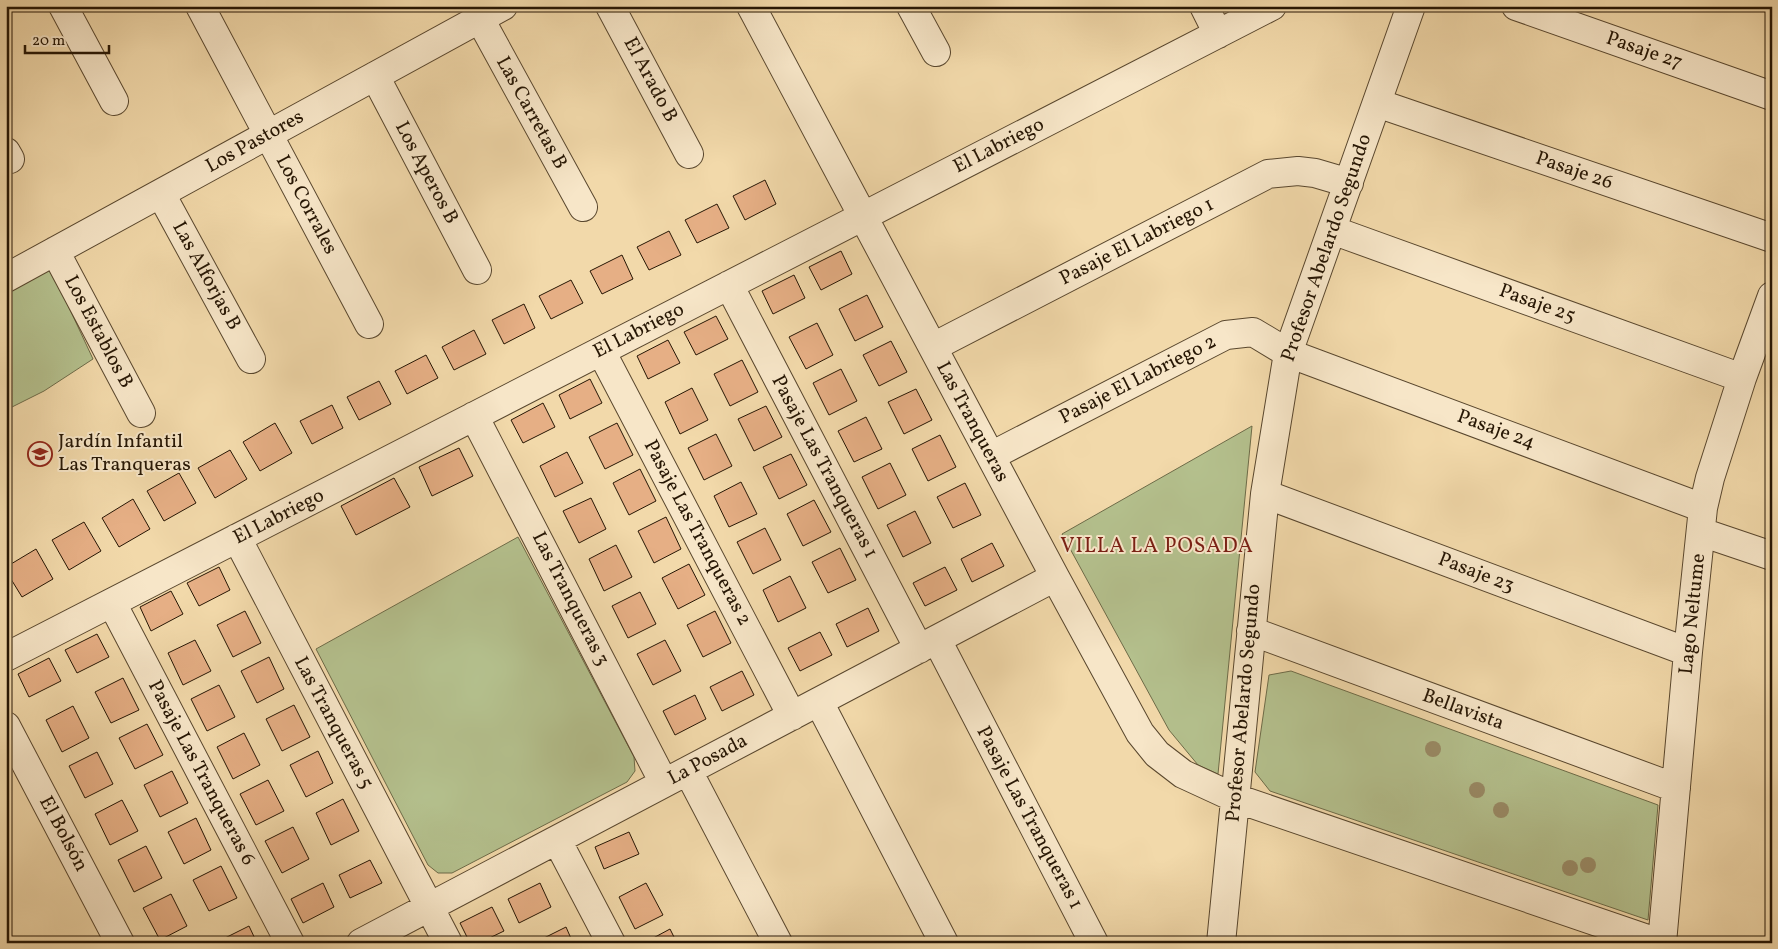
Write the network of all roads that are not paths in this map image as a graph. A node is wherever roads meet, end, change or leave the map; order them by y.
1 (62, 6) edge
2 (200, 6) edge
3 (610, 6) edge
4 (751, 6) edge
5 (911, 6) edge
6 (1204, 6) edge
7 (1272, 6) edge
8 (1412, 6) edge
9 (1516, 6) edge
10 (492, 13) edge
11 (1218, 34) junction
12 (936, 52) dead end
13 (375, 76) junction
14 (1772, 96) edge
15 (114, 100) dead end
16 (1377, 103) junction
17 (269, 135) junction
18 (689, 154) dead end
19 (1349, 183) junction
20 (161, 194) junction
21 (583, 207) dead end
22 (863, 216) junction
23 (1332, 230) junction
24 (1772, 238) edge
25 (56, 251) junction
26 (477, 270) dead end
27 (6, 278) edge
28 (729, 285) junction
29 (1772, 296) edge
30 (369, 324) dead end
31 (933, 347) junction
32 (601, 351) junction
33 (1288, 353) junction
34 (251, 359) dead end
35 (1742, 378) junction
36 (140, 413) dead end
37 (474, 416) junction
38 (990, 456) junction
39 (1265, 494) junction
40 (1702, 520) junction
41 (237, 538) junction
42 (1772, 556) edge
43 (1055, 578) junction
44 (112, 603) junction
45 (1251, 631) junction
46 (928, 645) junction
47 (1688, 652) junction
48 (6, 657) edge
49 (818, 702) junction
50 (792, 716) junction
51 (6, 726) edge
52 (688, 771) junction
53 (664, 783) junction
54 (1676, 788) junction
55 (1235, 798) junction
56 (557, 840) junction
57 (429, 907) junction
58 (120, 943) edge
59 (290, 943) edge
60 (361, 943) edge
61 (448, 943) edge
62 (611, 943) edge
63 (778, 943) edge
64 (944, 943) edge
65 (1094, 943) edge
66 (1221, 943) edge
67 (1660, 943) edge

1 - 15 street
2 - 17 street, Los Corrales
3 - 18 street, El Arado B
4 - 22 street, Las Tranqueras
5 - 12 street
6 - 11 street
7 - 11 street, El Labriego
8 - 16 street, Profesor Abelardo Segundo
9 - 14 street, Pasaje 27
10 - 13 street, Los Pastores
10 - 21 street, Las Carretas B
11 - 22 street, El Labriego
13 - 17 street, Los Pastores
13 - 26 street, Los Aperos B
16 - 19 street, Profesor Abelardo Segundo
16 - 24 street, Pasaje 26
17 - 20 street, Los Pastores
17 - 30 street, Los Corrales
19 - 23 street, Profesor Abelardo Segundo
19 - 31 street, Pasaje El Labriego 1
20 - 25 street, Los Pastores
20 - 34 street, Las Alforjas B
22 - 28 street, El Labriego
22 - 31 street, Las Tranqueras
23 - 33 street, Profesor Abelardo Segundo
23 - 35 street, Pasaje 25
25 - 27 street, Los Pastores
25 - 36 street, Los Establos B
28 - 32 street, El Labriego
28 - 46 street, Pasaje Las Tranqueras 1
29 - 35 street, Lago Neltume
31 - 38 street, Las Tranqueras
32 - 37 street, El Labriego
32 - 50 street, Pasaje Las Tranqueras 2
33 - 38 street, Pasaje El Labriego 2
33 - 39 street, Profesor Abelardo Segundo
33 - 40 street, Pasaje 24
35 - 40 street, Lago Neltume
37 - 41 street, El Labriego
37 - 53 street, Las Tranqueras 3
38 - 43 street, Las Tranqueras
39 - 45 street, Profesor Abelardo Segundo
39 - 47 street, Pasaje 23
40 - 42 street, Pasaje 24
40 - 47 street, Lago Neltume
41 - 44 street, El Labriego
41 - 57 street, Las Tranqueras 5
43 - 46 street, La Posada
43 - 55 street, Las Tranqueras
44 - 48 street, El Labriego
44 - 59 street, Pasaje Las Tranqueras 6
45 - 54 street, Bellavista
45 - 55 street, Profesor Abelardo Segundo
46 - 49 street, La Posada
46 - 65 street, Pasaje Las Tranqueras 1
47 - 54 street, Lago Neltume
49 - 50 street, La Posada
49 - 64 street
50 - 52 street, La Posada
51 - 58 street, El Bolsón
52 - 53 street, La Posada
52 - 63 street
53 - 56 street, La Posada
54 - 67 street, Lago Neltume
55 - 66 street, Profesor Abelardo Segundo
55 - 67 street
56 - 57 street, La Posada
56 - 62 street
57 - 60 street, La Posada
57 - 61 street, Las Tranqueras 5

